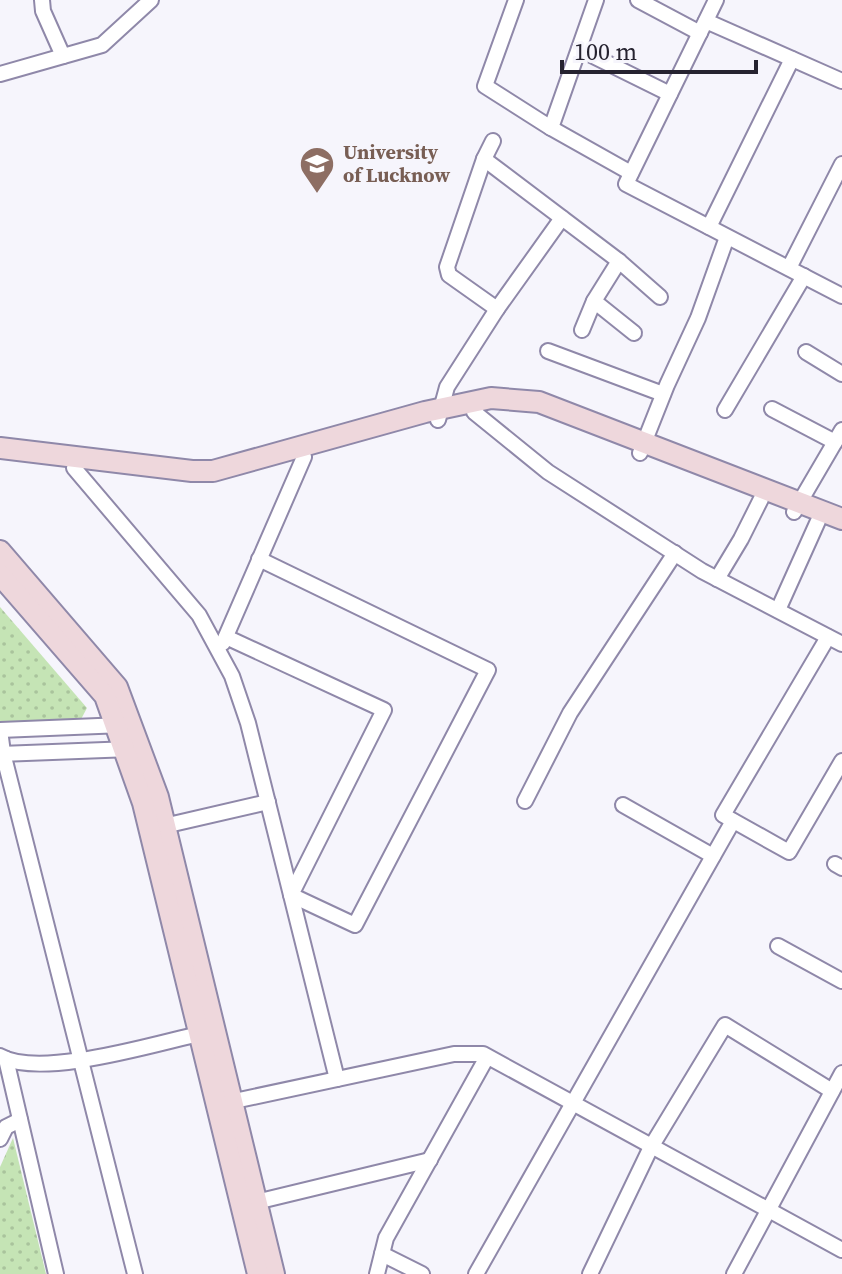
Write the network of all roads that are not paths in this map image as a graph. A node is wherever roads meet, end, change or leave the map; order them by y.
1 (42, 0) edge
2 (151, 0) edge
3 (516, 0) edge
4 (596, 0) edge
5 (638, 0) edge
6 (716, 0) edge
7 (703, 27) junction
8 (579, 49) junction
9 (63, 56) junction
10 (792, 59) junction
11 (0, 74) edge
12 (842, 81) edge
13 (670, 94) junction
14 (551, 128) junction
15 (493, 141) dead end
16 (484, 159) junction
17 (842, 164) edge
18 (631, 173) junction
19 (562, 218) junction
20 (709, 227) junction
21 (727, 237) junction
22 (619, 261) junction
23 (789, 268) junction
24 (804, 276) junction
25 (842, 296) edge
26 (660, 297) dead end
27 (594, 301) junction
28 (497, 309) junction
29 (582, 330) dead end
30 (634, 333) dead end
31 (548, 351) dead end
32 (806, 352) dead end
33 (842, 374) edge
34 (663, 394) junction
35 (772, 409) dead end
36 (725, 410) dead end
37 (474, 412) junction
38 (439, 414) junction
39 (838, 436) edge
40 (355, 437) junction
41 (0, 448) edge
42 (642, 448) junction
43 (304, 457) junction
44 (0, 459) edge
45 (74, 468) junction
46 (192, 476) junction
47 (761, 499) junction
48 (796, 507) junction
49 (842, 519) edge
50 (818, 521) junction
51 (842, 531) edge
52 (0, 551) edge
53 (675, 553) junction
54 (259, 559) junction
55 (0, 575) edge
56 (717, 579) junction
57 (778, 610) junction
58 (226, 637) junction
59 (835, 640) edge
60 (219, 652) junction
61 (123, 725) junction
62 (0, 730) edge
63 (131, 749) junction
64 (2, 754) edge
65 (842, 761) edge
66 (525, 801) dead end
67 (268, 802) junction
68 (623, 805) dead end
69 (733, 821) junction
70 (164, 826) junction
71 (713, 856) junction
72 (291, 895) junction
73 (778, 946) dead end
74 (842, 981) edge
75 (199, 1034) junction
76 (487, 1057) junction
77 (3, 1058) edge
78 (82, 1060) junction
79 (842, 1073) edge
80 (337, 1079) junction
81 (832, 1091) junction
82 (224, 1104) junction
83 (574, 1104) junction
84 (20, 1120) junction
85 (0, 1139) edge
86 (651, 1147) junction
87 (430, 1160) junction
88 (256, 1202) junction
89 (768, 1211) junction
90 (842, 1250) edge
91 (382, 1254) junction
92 (56, 1274) edge
93 (135, 1274) edge
94 (258, 1274) edge
95 (274, 1274) edge
96 (377, 1274) edge
97 (422, 1274) edge
98 (476, 1274) edge
99 (590, 1274) edge
100 (734, 1274) edge

1 - 9 street
2 - 9 street
3 - 14 street
4 - 8 street
5 - 7 street
6 - 7 street
7 - 10 street
7 - 13 street
8 - 13 street
8 - 14 street
9 - 11 street
10 - 12 street
10 - 20 street
13 - 18 street
14 - 18 street
15 - 16 street
16 - 19 street
16 - 28 street
17 - 23 street
18 - 20 street
19 - 22 street
19 - 28 street
20 - 21 street
21 - 23 street
21 - 34 street
22 - 26 street
22 - 27 street
23 - 24 street
24 - 25 street
24 - 36 street
27 - 29 street
27 - 30 street
28 - 38 street
31 - 34 street
32 - 33 street
34 - 42 street
35 - 39 street
37 - 38 street
37 - 42 street
37 - 53 street
38 - 40 street
38 - 42 street
39 - 48 street
40 - 43 street
40 - 46 street
41 - 46 street
42 - 47 street
42 - 48 street
43 - 46 street
43 - 54 street
44 - 45 street
45 - 46 street
45 - 60 street
47 - 48 street
47 - 56 street
48 - 49 street
48 - 50 street
50 - 51 street
50 - 57 street
52 - 61 street
53 - 56 street
53 - 66 street
54 - 58 street
54 - 72 street
55 - 61 street
56 - 57 street
57 - 59 street
58 - 60 street
58 - 72 street
59 - 69 street
60 - 67 street
61 - 62 street
61 - 63 street
62 - 64 street
63 - 64 street
63 - 70 street
63 - 75 street
64 - 78 street
65 - 69 street
67 - 70 street
67 - 72 street
68 - 71 street
69 - 71 street
70 - 82 street
71 - 83 street
72 - 80 street
73 - 74 street
75 - 78 street
75 - 82 street
76 - 80 street
76 - 83 street
76 - 87 street
77 - 78 street
77 - 84 street
78 - 93 street
79 - 81 street
80 - 82 street
81 - 86 street
81 - 89 street
82 - 88 street
82 - 94 street
83 - 86 street
83 - 98 street
84 - 85 street
84 - 92 street
86 - 89 street
86 - 99 street
87 - 88 street
87 - 91 street
88 - 95 street
89 - 90 street
89 - 100 street
91 - 96 street
91 - 97 street

